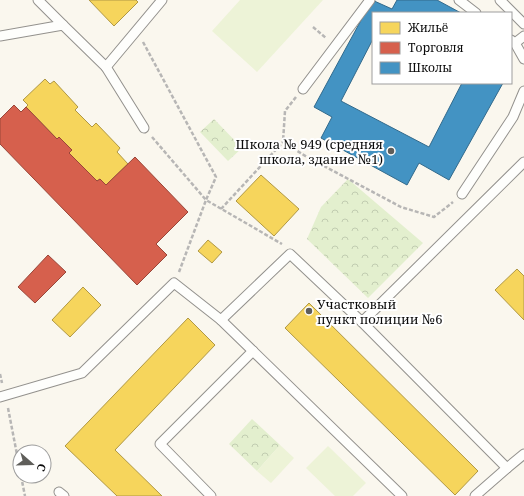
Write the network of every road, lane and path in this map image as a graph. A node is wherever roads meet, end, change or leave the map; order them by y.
1 (38, 0) edge
2 (162, 0) edge
3 (370, 0) edge
4 (459, 0) edge
5 (500, 0) edge
6 (475, 12) edge
7 (524, 24) edge
8 (63, 26) junction
9 (313, 27) dead end
10 (137, 31) junction
11 (0, 36) edge
12 (524, 36) edge
13 (513, 42) edge
14 (335, 46) junction
15 (524, 59) edge
16 (106, 67) junction
17 (303, 89) joint
18 (524, 91) edge
19 (144, 128) joint
20 (283, 142) junction
21 (524, 162) edge
22 (462, 194) joint
23 (206, 200) junction
24 (221, 209) junction
25 (290, 254) junction
26 (174, 283) junction
27 (221, 320) junction
28 (362, 322) junction
29 (253, 351) junction
30 (0, 374) edge
31 (3, 397) edge
32 (14, 444) edge
33 (524, 454) edge
34 (507, 468) junction
35 (23, 484) edge
36 (25, 496) edge
37 (211, 496) edge
38 (402, 496) edge
39 (475, 496) edge

1 - 8 lane
2 - 10 lane
3 - 14 lane
4 - 6 lane
5 - 7 lane
8 - 11 lane
8 - 16 lane
9 - 14 path
10 - 16 lane
10 - 23 path
12 - 13 lane
13 - 15 lane
14 - 17 lane
16 - 19 lane
17 - 20 path
18 - 22 lane
19 - 23 path
20 - 22 path
20 - 24 path
21 - 28 lane
23 - 24 path
23 - 26 path
24 - 25 path
25 - 27 lane
25 - 28 lane
26 - 27 lane
26 - 31 lane
27 - 29 lane
28 - 34 lane
29 - 37 lane
29 - 38 lane
30 - 31 path
31 - 32 path
33 - 34 lane
34 - 39 lane
35 - 36 path

